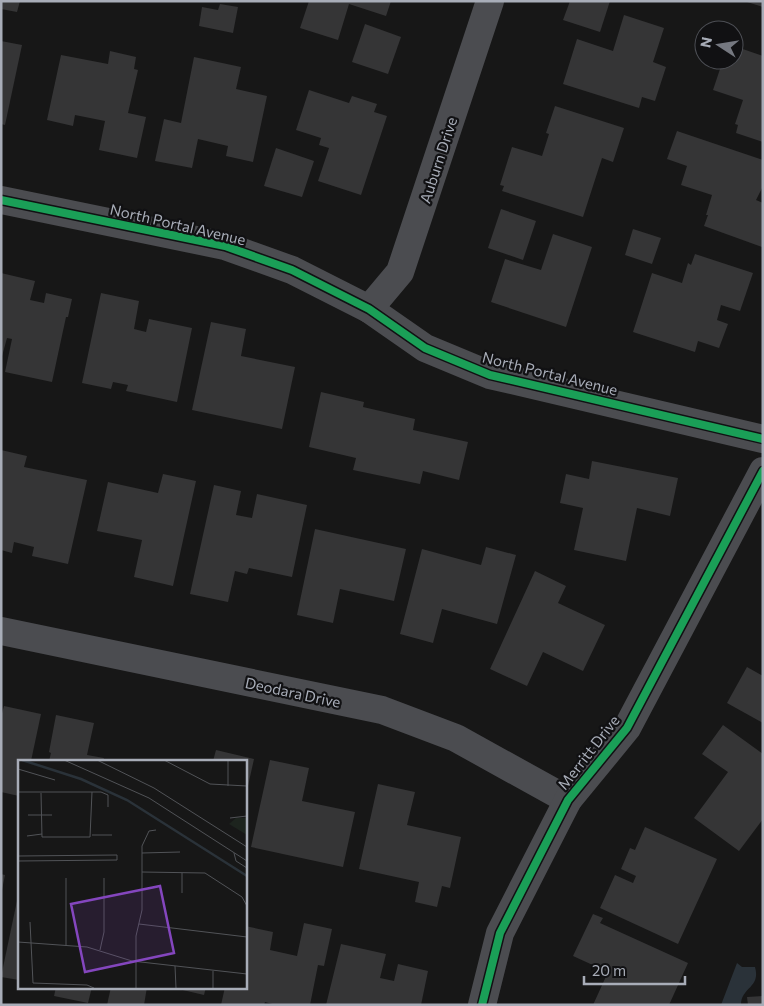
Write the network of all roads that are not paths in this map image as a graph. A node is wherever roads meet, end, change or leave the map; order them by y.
1 (490, 1) edge
2 (1, 200) edge
3 (369, 309) junction
4 (763, 439) edge
5 (763, 471) edge
6 (1, 631) edge
7 (568, 800) junction
8 (482, 1005) edge

1 - 3 street, Auburn Drive
2 - 3 street, North Portal Avenue
3 - 4 street, North Portal Avenue
5 - 7 street, Merritt Drive
6 - 7 street, Deodara Drive
7 - 8 street, Merritt Drive

